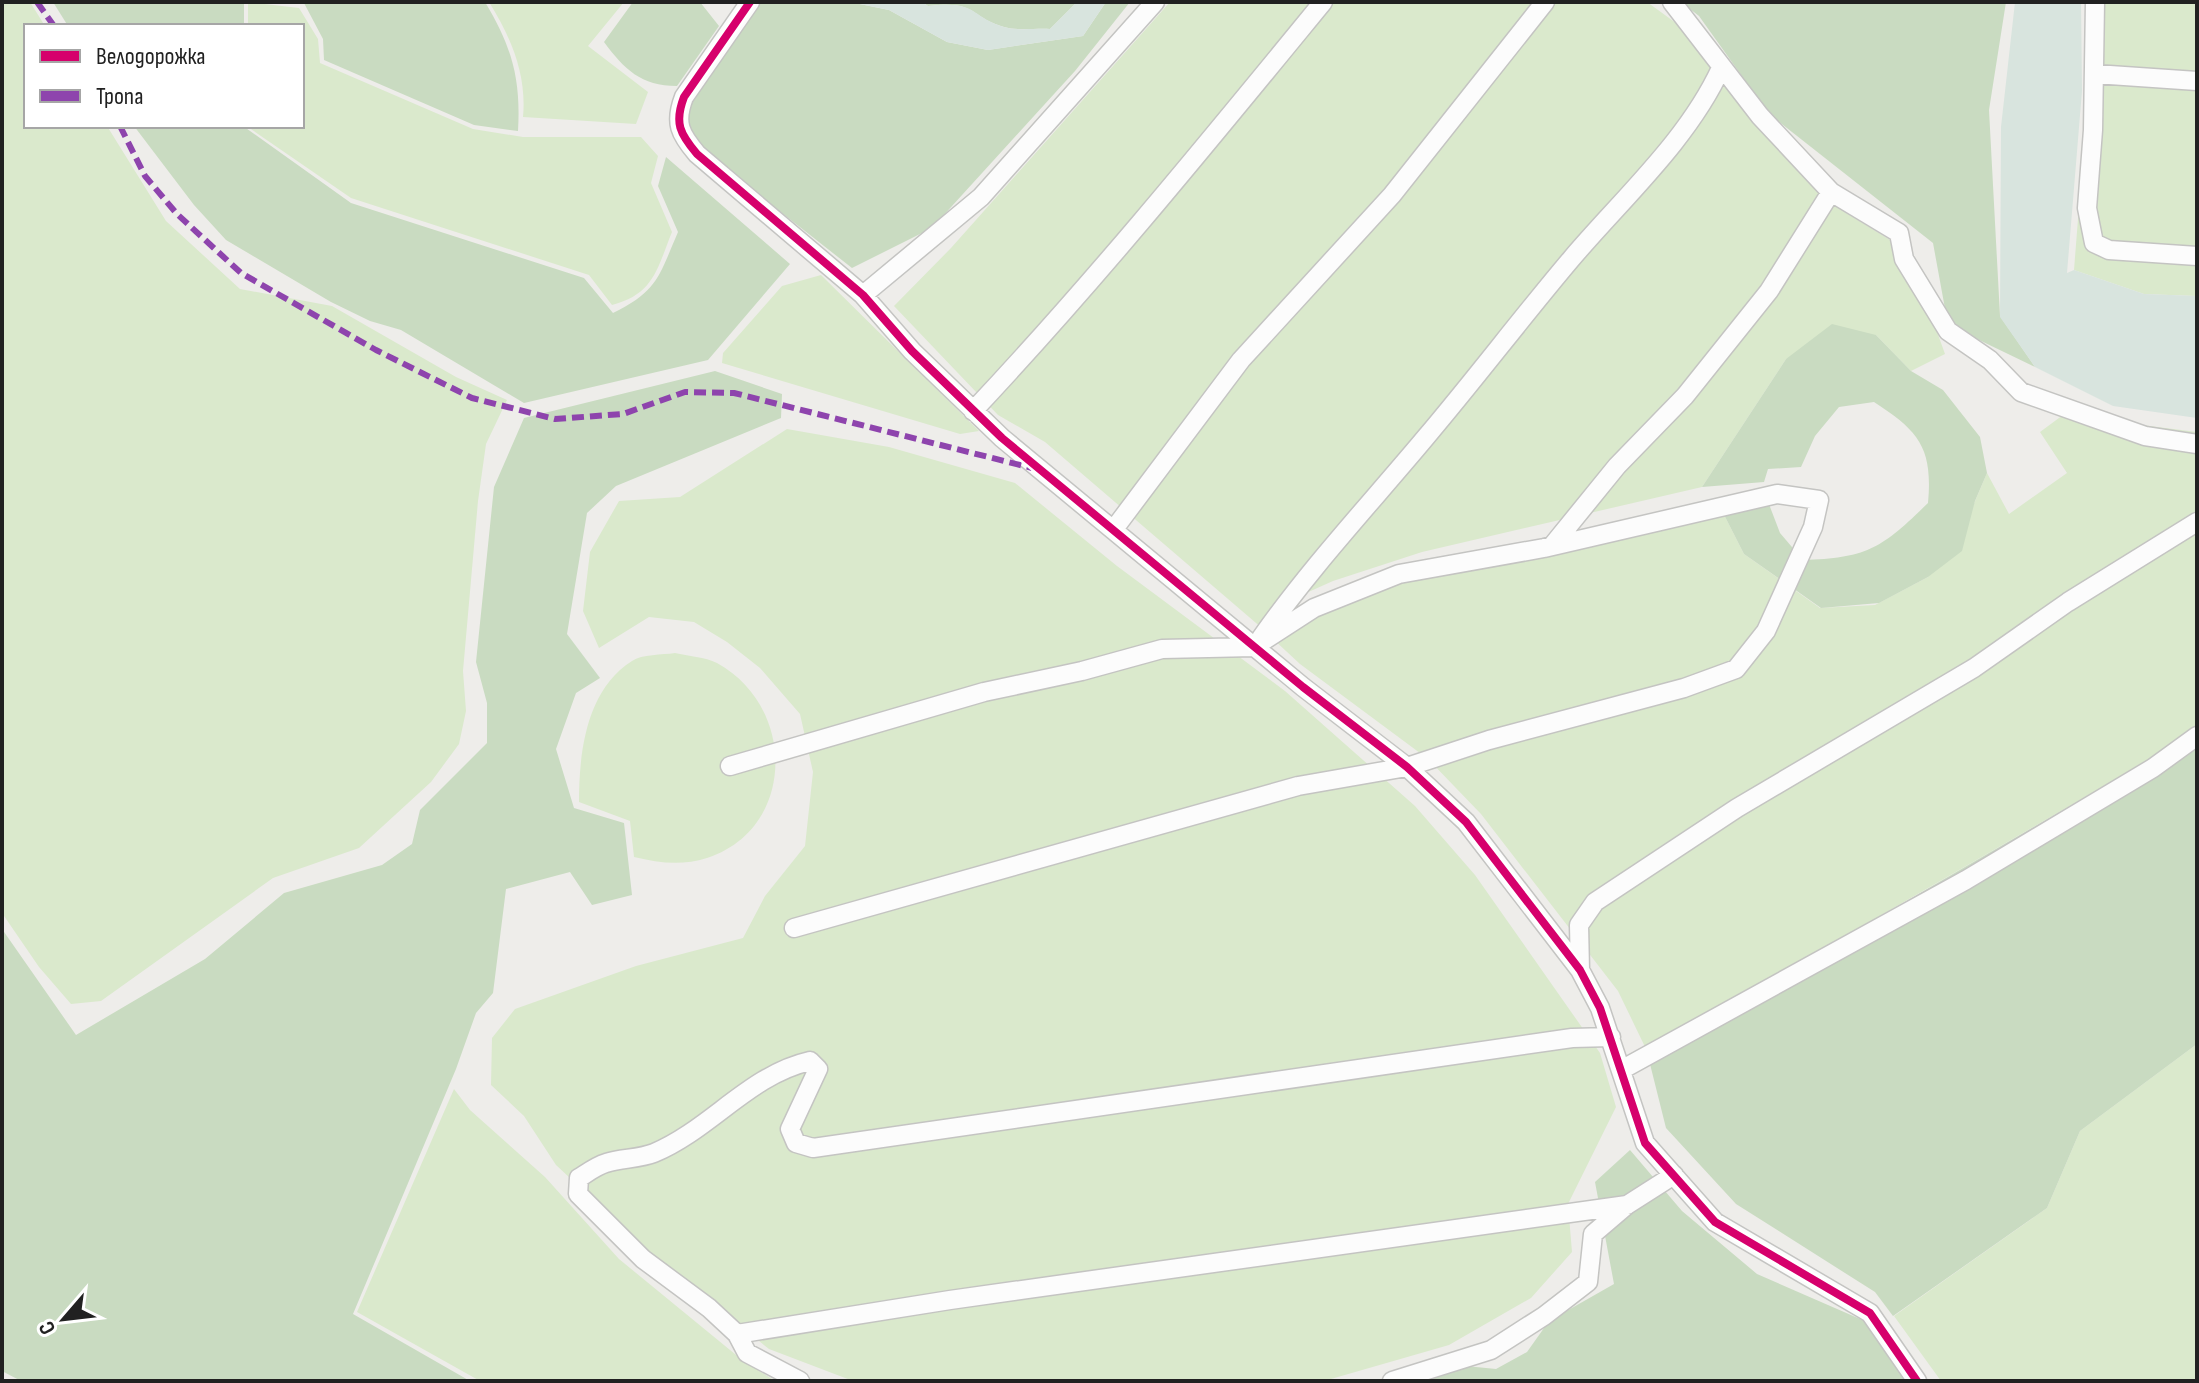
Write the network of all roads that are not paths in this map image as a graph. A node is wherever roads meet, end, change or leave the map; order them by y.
1 (750, 2) edge
2 (1155, 2) edge
3 (1323, 2) edge
4 (1545, 2) edge
5 (1672, 2) edge
6 (2095, 2) edge
7 (1721, 68) junction
8 (2095, 74) junction
9 (2197, 81) edge
10 (1831, 192) junction
11 (2197, 256) edge
12 (863, 295) junction
13 (973, 411) junction
14 (2197, 444) edge
15 (2197, 522) edge
16 (1114, 529) junction
17 (1552, 546) junction
18 (1254, 647) junction
19 (2197, 736) edge
20 (730, 766) dead end
21 (1407, 767) junction
22 (794, 928) dead end
23 (1580, 970) junction
24 (1611, 1037) junction
25 (1623, 1069) junction
26 (1674, 1175) junction
27 (1627, 1205) junction
28 (737, 1334) junction
29 (800, 1381) edge
30 (1392, 1381) edge
31 (1917, 1381) edge

1 - 12 street
2 - 12 street
3 - 13 street
4 - 16 street
5 - 7 street
6 - 8 street
7 - 10 street
7 - 18 street
8 - 9 street
8 - 11 street
10 - 14 street
10 - 17 street
12 - 13 street
13 - 16 street
15 - 23 street
16 - 18 street
17 - 18 street
17 - 21 street
18 - 20 street
18 - 21 street
19 - 25 street
21 - 22 street
21 - 23 street
23 - 24 street
24 - 25 street
24 - 28 street
25 - 26 street
26 - 27 street
26 - 31 street
27 - 28 street
27 - 30 street
28 - 29 street

